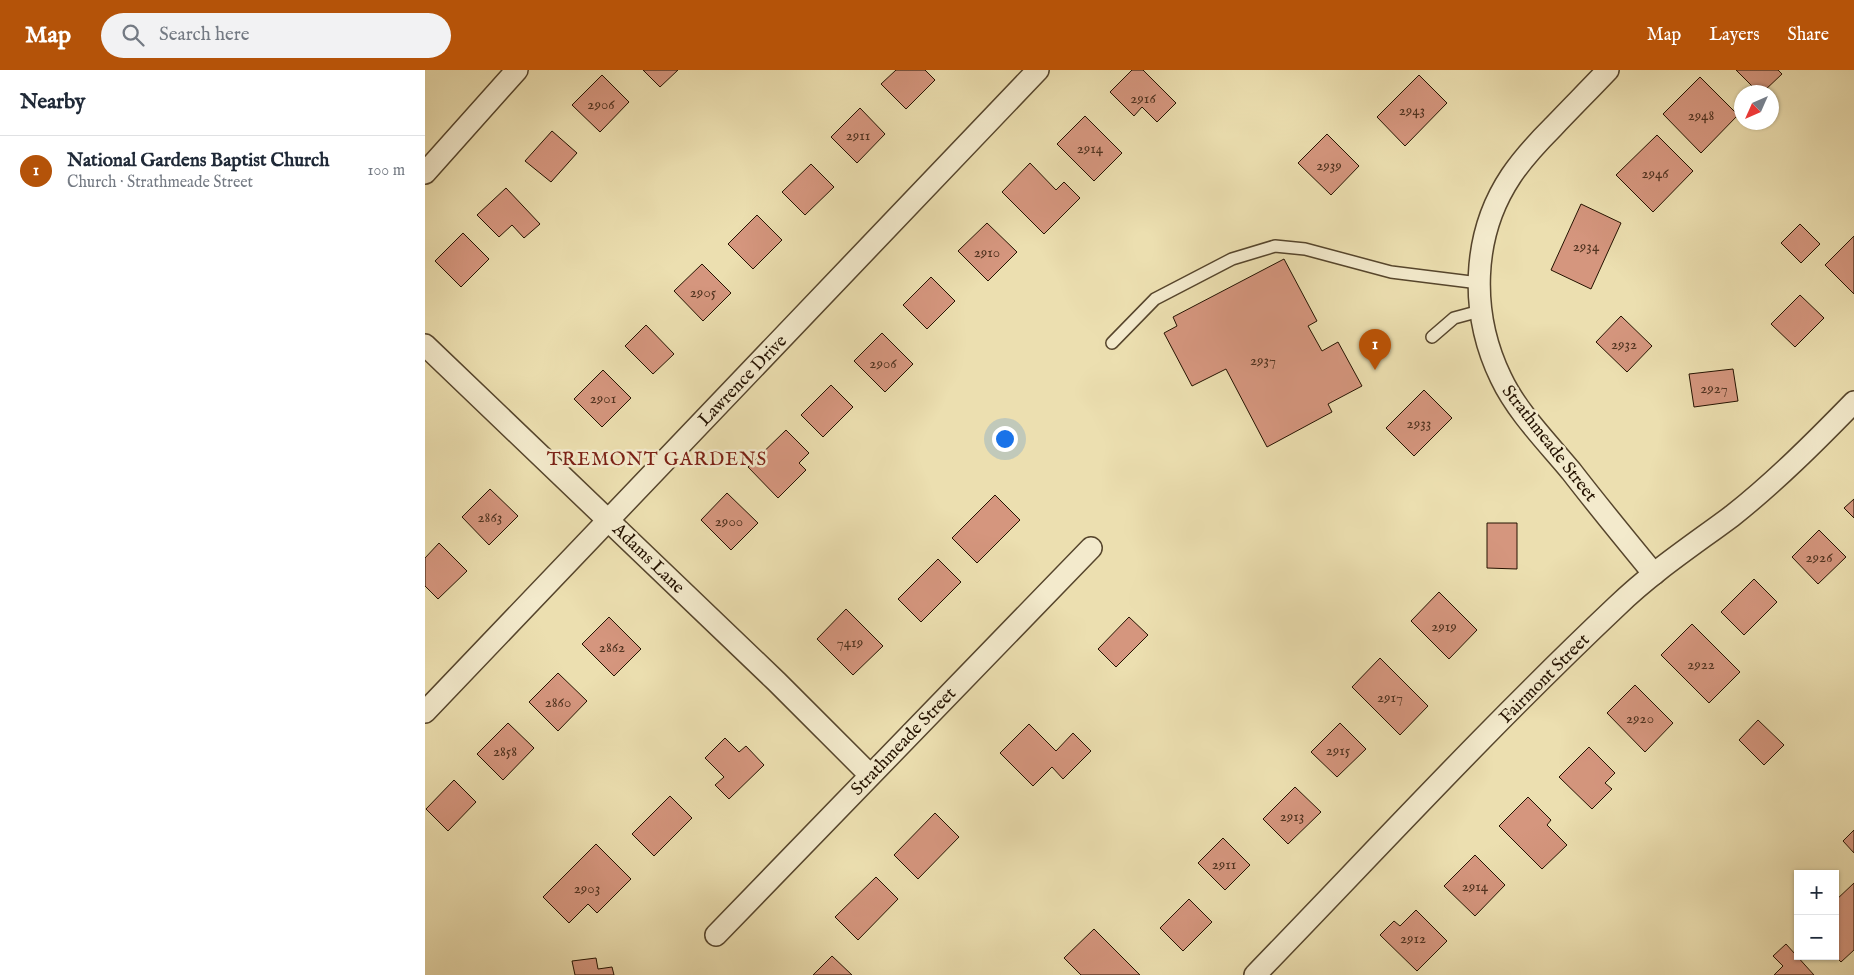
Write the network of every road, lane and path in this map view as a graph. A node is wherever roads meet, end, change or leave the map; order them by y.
1 (517, 70) edge
2 (1038, 70) edge
3 (1608, 70) edge
4 (425, 173) edge
5 (1479, 283) junction
6 (1479, 311) junction
7 (1433, 337) dead end
8 (1112, 343) dead end
9 (425, 345) edge
10 (1854, 402) edge
11 (609, 519) junction
12 (1091, 548) dead end
13 (1654, 574) junction
14 (425, 712) edge
15 (870, 775) junction
16 (716, 935) dead end
17 (1255, 975) edge

1 - 4 street
2 - 11 street, Lawrence Drive
3 - 5 street, Strathmeade Street
5 - 6 street, Strathmeade Street
5 - 8 lane
6 - 7 lane
6 - 13 street, Strathmeade Street
9 - 11 street, Adams Lane
10 - 13 street, Fairmont Street
11 - 14 street, Lawrence Drive
11 - 15 street, Adams Lane
12 - 15 street, Strathmeade Street
13 - 17 street, Fairmont Street
15 - 16 street, Strathmeade Street

